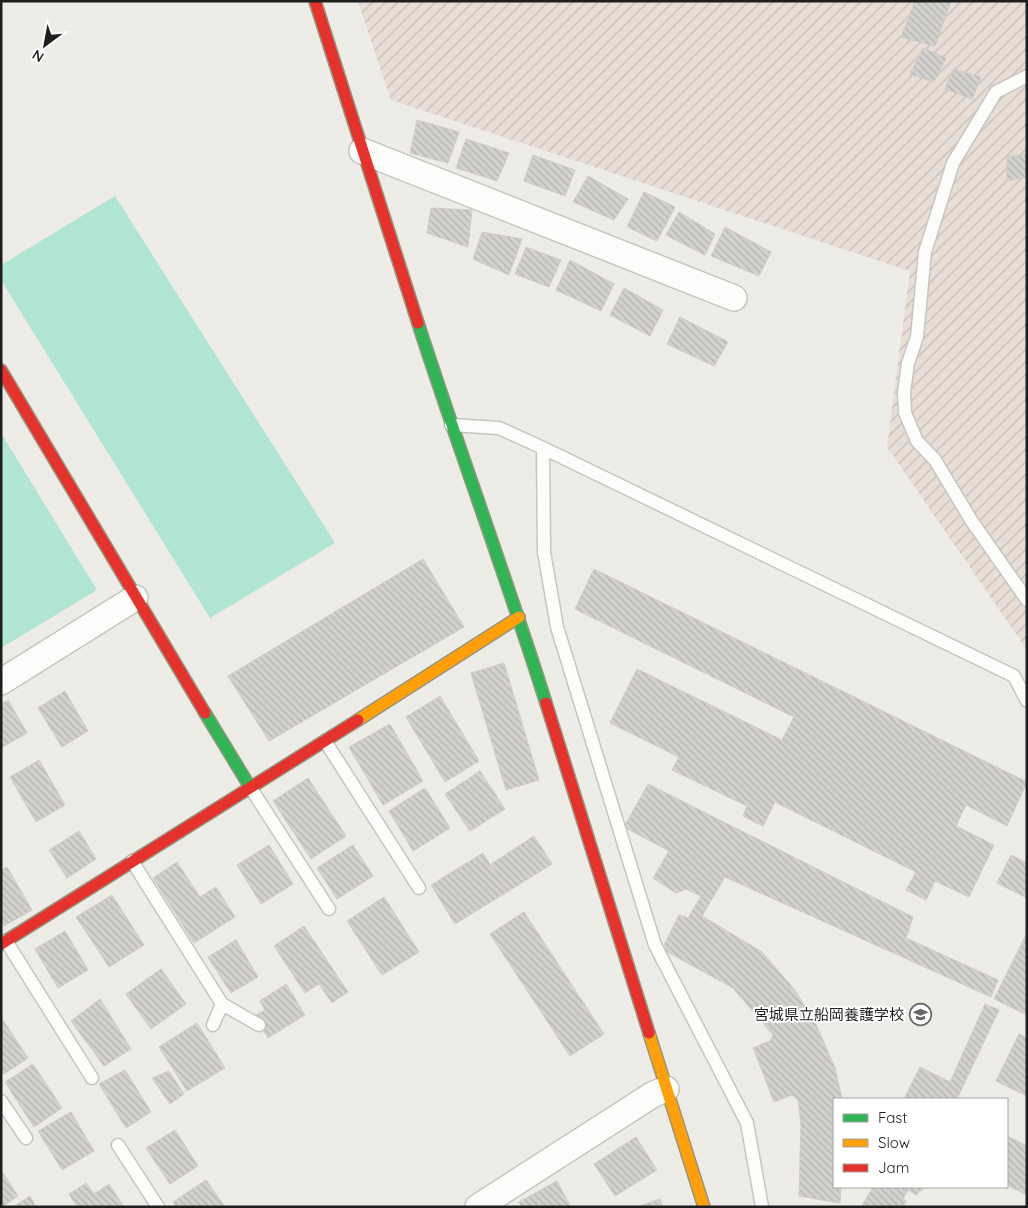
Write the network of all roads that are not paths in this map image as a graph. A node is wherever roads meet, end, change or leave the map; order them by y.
1 (315, 1) edge
2 (1027, 76) edge
3 (362, 151) junction
4 (734, 298) dead end
5 (1, 370) edge
6 (451, 425) junction
7 (543, 448) junction
8 (135, 598) junction
9 (1027, 600) edge
10 (519, 617) junction
11 (1, 682) edge
12 (1027, 701) edge
13 (325, 742) junction
14 (250, 787) junction
15 (132, 861) junction
16 (419, 888) dead end
17 (329, 908) dead end
18 (3, 942) edge
19 (222, 1004) junction
20 (213, 1024) dead end
21 (259, 1026) dead end
22 (92, 1078) dead end
23 (666, 1088) junction
24 (1, 1101) edge
25 (26, 1138) dead end
26 (118, 1145) dead end
27 (158, 1207) edge
28 (478, 1207) edge
29 (704, 1207) edge
30 (762, 1207) edge

1 - 3 street
2 - 9 lane
3 - 4 street
3 - 6 street
5 - 8 street
6 - 7 lane
6 - 10 street
7 - 12 lane
7 - 30 lane
8 - 11 street
8 - 14 street
10 - 13 street
10 - 23 street
13 - 14 street
13 - 16 lane
14 - 15 street
14 - 17 lane
15 - 18 street
15 - 19 lane
18 - 22 lane
19 - 20 lane
19 - 21 lane
23 - 28 street
23 - 29 street
24 - 25 lane
26 - 27 lane

